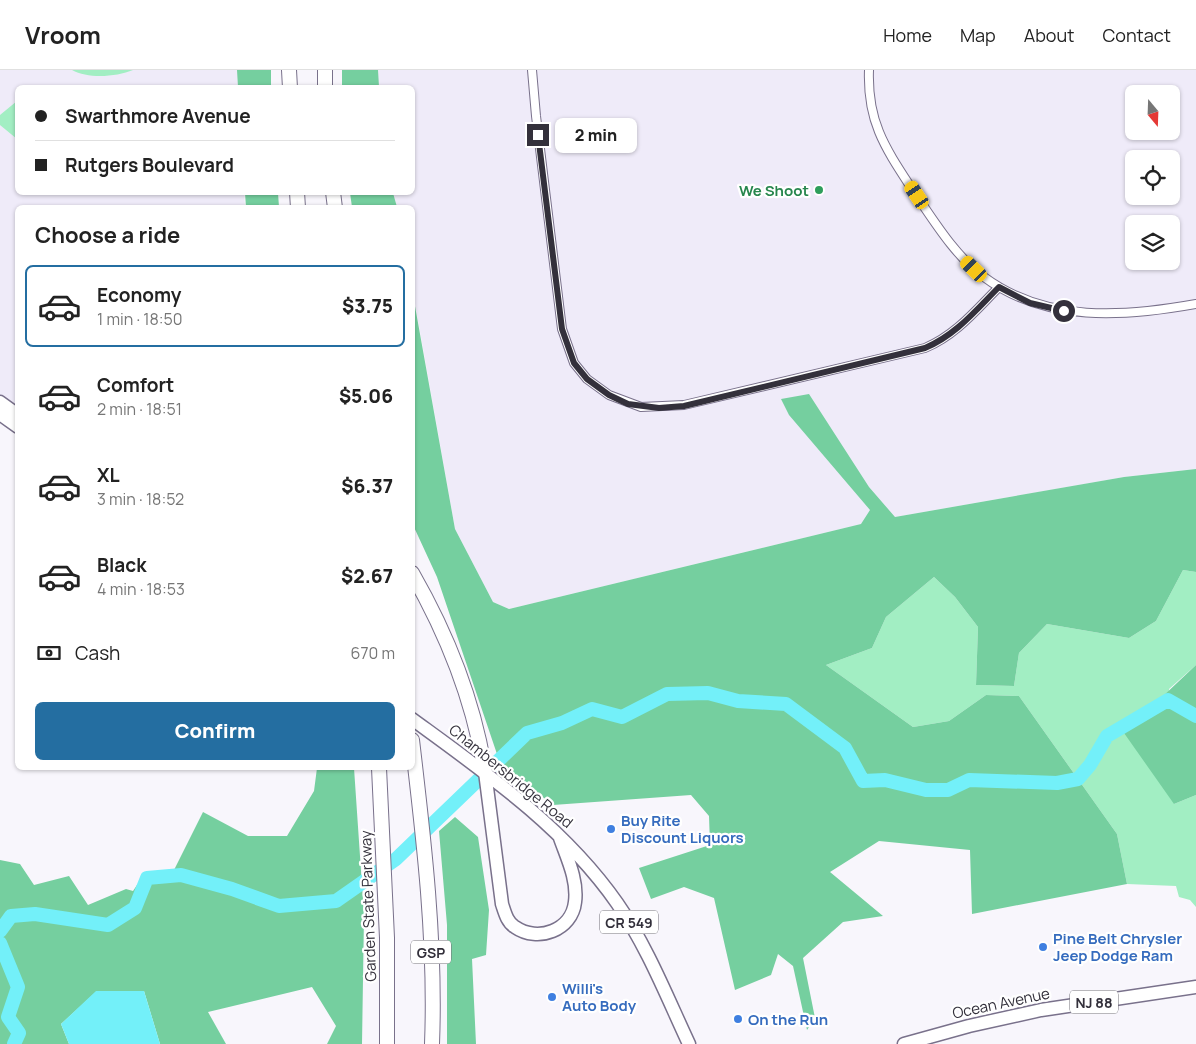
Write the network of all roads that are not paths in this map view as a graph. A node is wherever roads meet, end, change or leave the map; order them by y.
1 (289, 70) edge
2 (325, 70) edge
3 (532, 70) edge
4 (869, 70) edge
5 (290, 85) edge
6 (326, 85) edge
7 (999, 287) junction
8 (1196, 304) edge
9 (0, 402) edge
10 (15, 413) edge
11 (0, 414) edge
12 (15, 426) edge
13 (415, 578) edge
14 (415, 721) edge
15 (415, 765) edge
16 (482, 767) junction
17 (379, 770) edge
18 (560, 838) junction
19 (1196, 988) edge
20 (388, 1044) edge
21 (432, 1044) edge
22 (690, 1044) edge
23 (904, 1044) edge

1 - 5 highway
2 - 6 highway
3 - 7 street
4 - 7 street
7 - 8 street
9 - 10 main road
11 - 12 main road
13 - 16 highway
14 - 16 main road, Chambersbridge Road / CR 549
15 - 21 highway, GSP
16 - 18 main road, Chambersbridge Road / CR 549
16 - 18 main road
17 - 20 highway, Garden State Parkway
18 - 22 main road, Chambersbridge Road / CR 549
19 - 23 main road, Ocean Avenue / NJ 88

